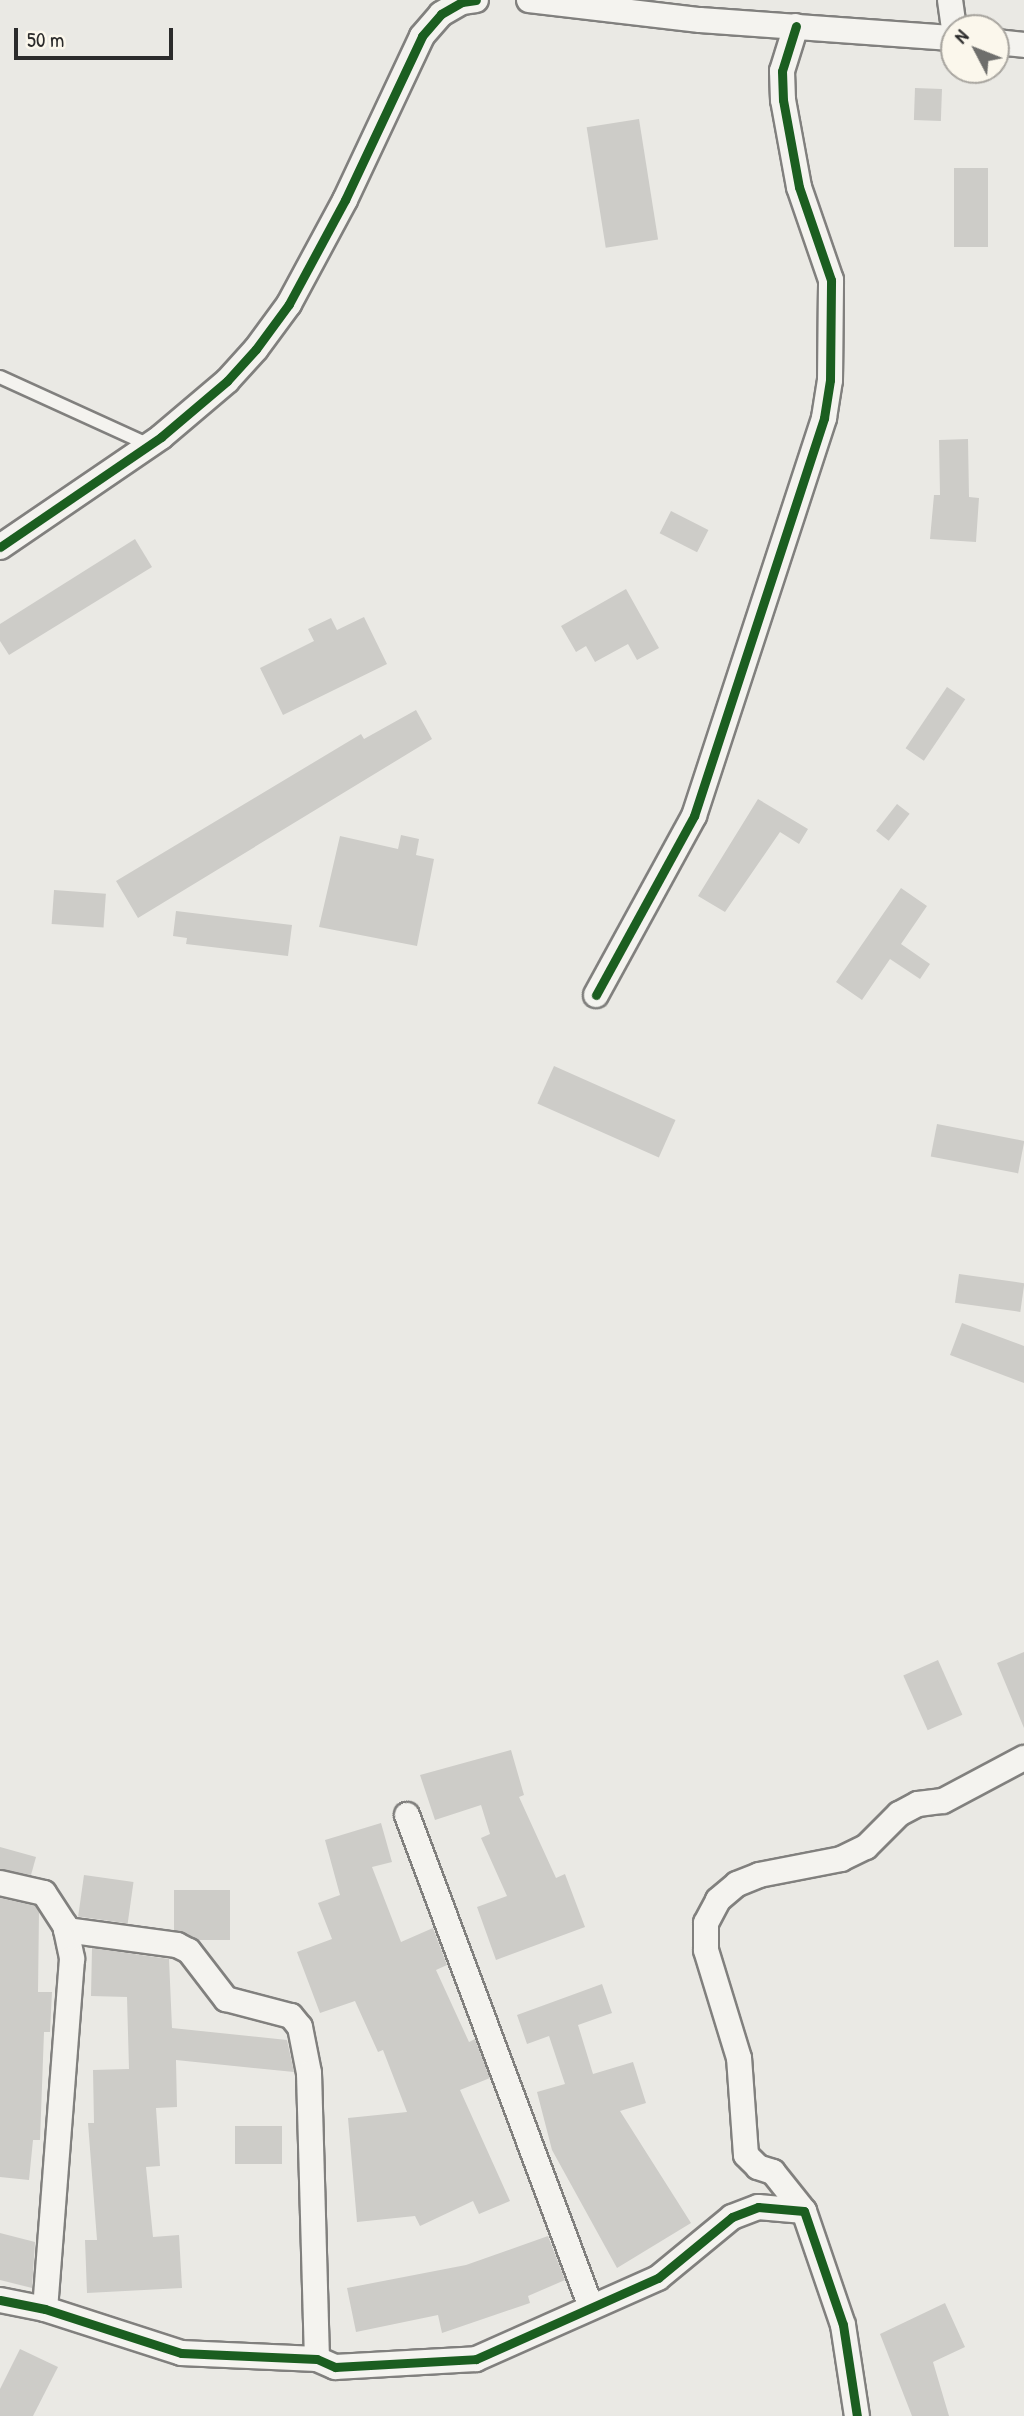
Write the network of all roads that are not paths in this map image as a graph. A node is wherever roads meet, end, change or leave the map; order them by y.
1 (475, 0) edge
2 (529, 0) edge
3 (796, 26) junction
4 (940, 37) edge
5 (0, 377) edge
6 (149, 445) junction
7 (0, 547) edge
8 (596, 995) dead end
9 (1024, 1758) edge
10 (407, 1815) dead end
11 (0, 1882) edge
12 (65, 1930) junction
13 (804, 2211) junction
14 (0, 2300) edge
15 (591, 2307) junction
16 (45, 2309) junction
17 (317, 2359) junction
18 (857, 2416) edge

1 - 6 street
2 - 3 street
3 - 4 street
3 - 8 street
5 - 6 lane
6 - 7 street
9 - 13 street
10 - 15 street
11 - 12 street
12 - 16 street
12 - 17 street
13 - 15 street
13 - 18 street
14 - 16 street
15 - 17 street
16 - 17 street

